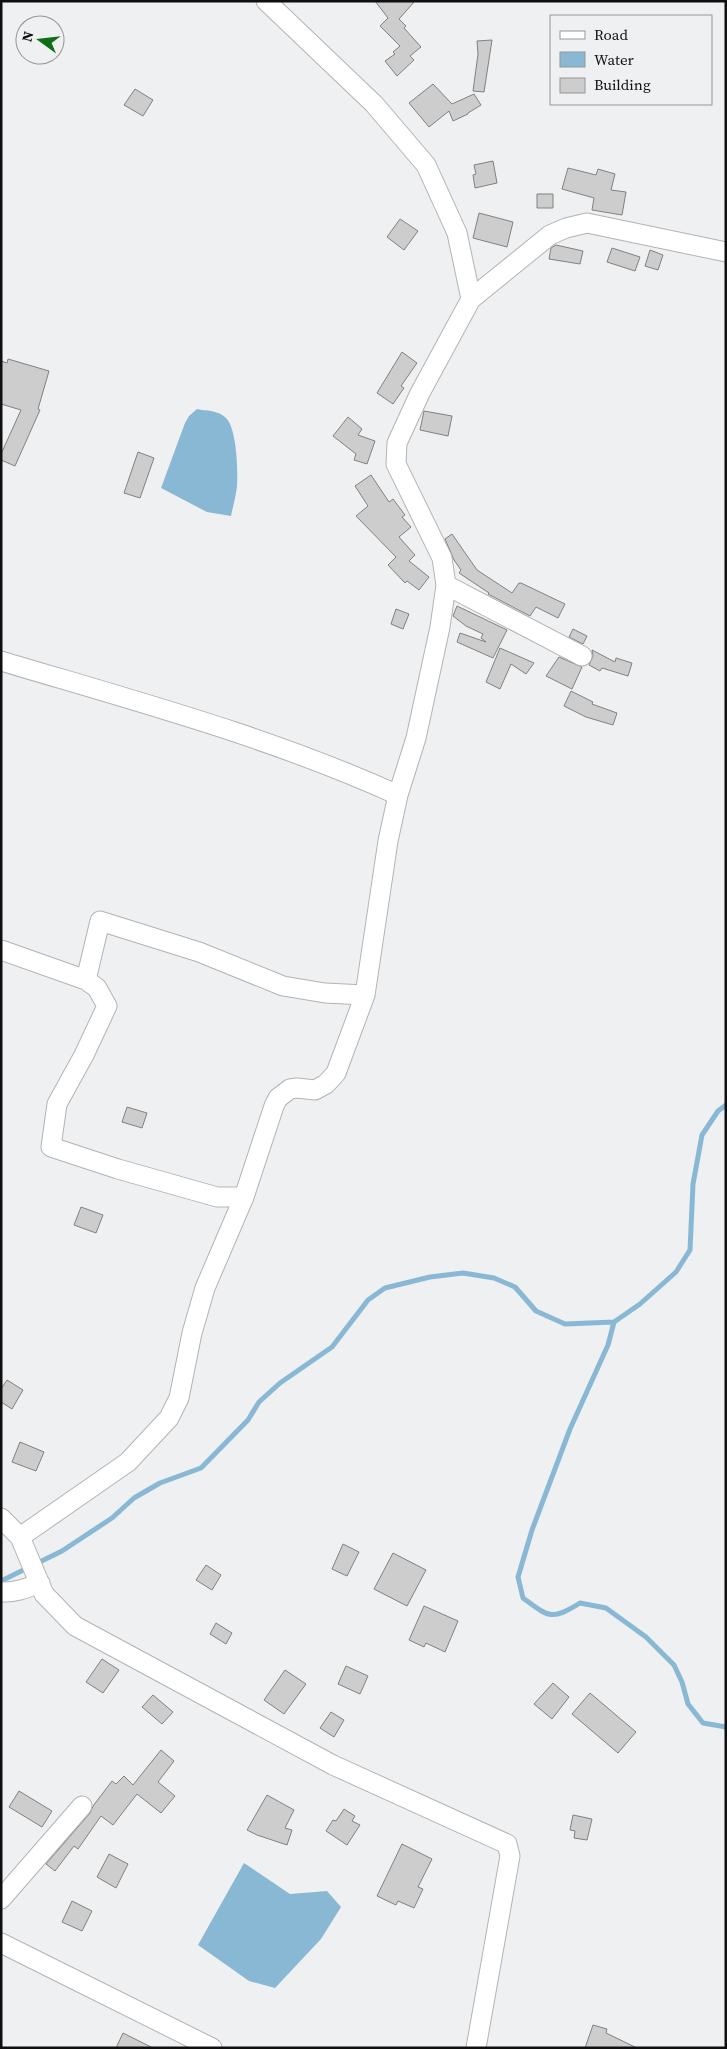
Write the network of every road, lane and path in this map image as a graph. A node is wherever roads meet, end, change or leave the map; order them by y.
1 (266, 1) edge
2 (726, 252) edge
3 (471, 299) junction
4 (446, 585) junction
5 (582, 656) dead end
6 (1, 660) edge
7 (398, 795) junction
8 (1, 950) edge
9 (86, 980) junction
10 (365, 995) junction
11 (244, 1197) junction
12 (1, 1518) edge
13 (23, 1543) junction
14 (38, 1579) junction
15 (1, 1592) edge
16 (82, 1806) dead end
17 (1, 1899) edge
18 (1, 1944) edge
19 (212, 2048) edge
20 (476, 2048) edge

1 - 3 street
2 - 3 street
3 - 4 street
4 - 5 street
4 - 7 street
6 - 7 street
7 - 10 street
8 - 9 street
9 - 10 street
9 - 11 street
10 - 11 street
11 - 13 street
12 - 13 street
13 - 14 street
14 - 15 street
14 - 20 street
16 - 17 street
18 - 19 street

